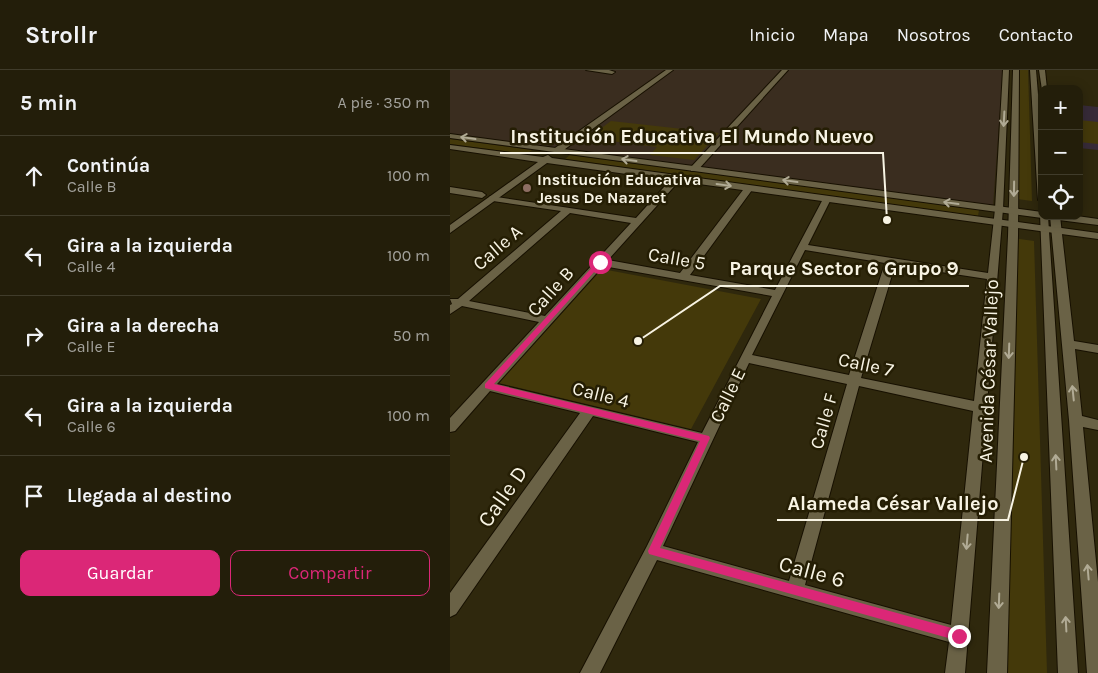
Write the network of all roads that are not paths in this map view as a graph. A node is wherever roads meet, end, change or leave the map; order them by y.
1 (589, 70) edge
2 (670, 70) edge
3 (785, 70) edge
4 (1006, 70) edge
5 (1016, 70) edge
6 (1033, 70) edge
7 (1042, 70) edge
8 (612, 72) dead end
9 (1044, 85) edge
10 (450, 136) edge
11 (450, 147) edge
12 (553, 150) junction
13 (534, 159) junction
14 (544, 160) junction
15 (694, 168) junction
16 (1040, 175) edge
17 (677, 178) junction
18 (749, 188) junction
19 (450, 190) edge
20 (482, 195) junction
21 (493, 198) junction
22 (827, 199) junction
23 (999, 209) junction
24 (568, 210) junction
25 (1014, 211) junction
26 (450, 219) edge
27 (638, 221) junction
28 (1049, 221) edge
29 (1098, 222) edge
30 (998, 223) junction
31 (1013, 225) junction
32 (450, 230) edge
33 (1098, 236) edge
34 (802, 247) junction
35 (891, 261) junction
36 (600, 262) junction
37 (682, 277) junction
38 (992, 277) junction
39 (778, 294) junction
40 (455, 301) edge
41 (450, 311) edge
42 (548, 320) junction
43 (1068, 344) junction
44 (1098, 349) edge
45 (745, 358) junction
46 (854, 381) junction
47 (488, 386) junction
48 (979, 407) junction
49 (590, 410) junction
50 (1076, 420) junction
51 (1098, 425) edge
52 (450, 427) edge
53 (706, 438) junction
54 (1091, 529) edge
55 (653, 551) junction
56 (795, 591) junction
57 (450, 608) edge
58 (959, 636) junction
59 (590, 673) edge
60 (955, 673) edge
61 (997, 673) edge
62 (1068, 673) edge
63 (1097, 673) edge

1 - 8 street
2 - 12 street
3 - 15 street
4 -> 23 street, Avenida César Vallejo
5 -> 25 street, Avenida César Vallejo
6 - 16 street
7 - 9 street
12 -> 10 street
11 - 13 street
12 - 13 street
12 - 14 street
15 -> 12 street
13 - 14 street
13 - 20 street
14 - 17 street
14 - 21 street
23 -> 15 street
17 -> 18 street
17 - 27 street, Calle B
18 - 22 street
18 - 37 street
19 - 20 street
20 - 26 street
21 - 24 street
21 - 32 street
22 - 30 street
22 - 34 street, Calle E
23 - 25 street
23 - 30 street, Avenida César Vallejo
24 - 27 street
24 - 40 street, Calle A
25 - 28 street
25 - 31 street, Avenida César Vallejo
27 - 36 street, Calle B
28 - 29 street
28 - 31 street
28 - 33 street
28 - 43 street
62 -> 28 street
30 - 31 street
30 - 38 street, Avenida César Vallejo
31 -> 61 street, Avenida César Vallejo
34 - 35 street
34 - 39 street, Calle E
35 - 38 street
35 - 46 street, Calle F
36 - 37 street, Calle 5
36 - 42 street, Calle B
37 - 39 street, Calle 5
38 - 48 street, Avenida César Vallejo
39 - 45 street, Calle E
40 - 41 street, Calle A
40 - 42 street
42 - 47 street, Calle B
43 - 44 street
50 -> 43 street
45 - 46 street, Calle 7
45 - 53 street, Calle E
46 - 48 street, Calle 7
46 - 56 street, Calle F
47 - 49 street, Calle 4
47 - 52 street, Calle B
48 -> 58 street, Avenida César Vallejo
49 - 53 street, Calle 4
49 - 57 street, Calle D
50 - 51 street
50 - 54 street
53 - 55 street, Calle E
63 -> 54 street
55 - 56 street, Calle 6
55 - 59 street, Calle E
56 - 58 street, Calle 6
58 - 60 street, Avenida César Vallejo

